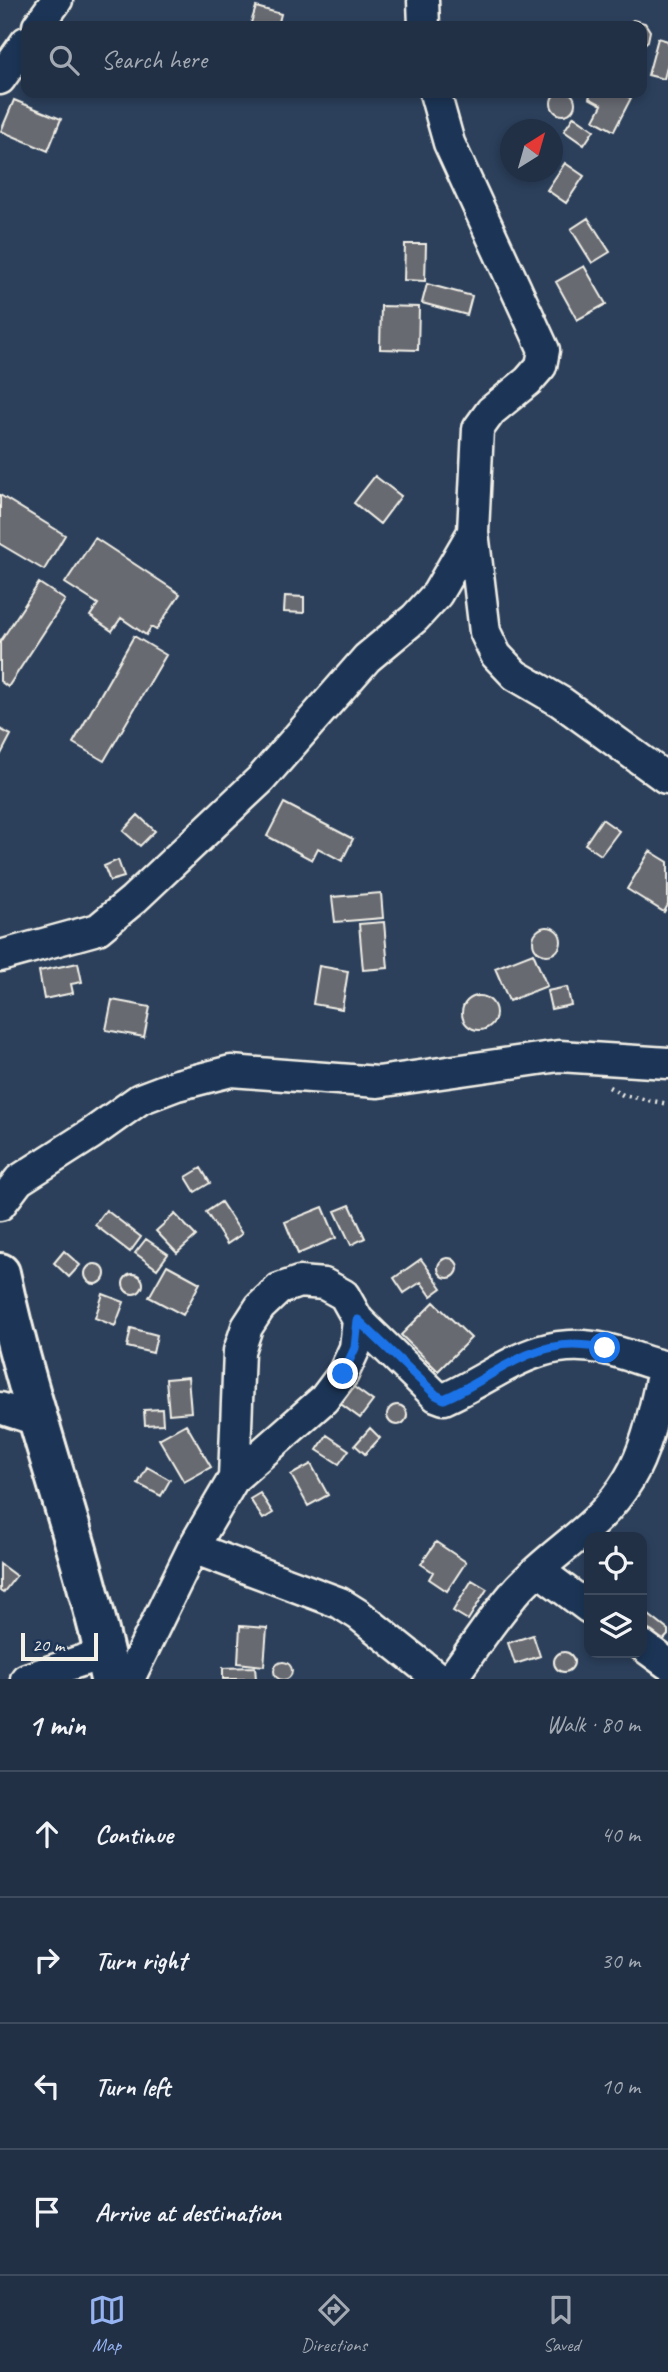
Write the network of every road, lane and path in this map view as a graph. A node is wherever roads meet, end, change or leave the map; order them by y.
1 (57, 0) edge
2 (423, 0) edge
3 (42, 21) edge
4 (424, 21) edge
5 (21, 49) edge
6 (0, 79) edge
7 (436, 98) edge
8 (473, 532) junction
9 (666, 778) edge
10 (0, 956) edge
11 (668, 1063) edge
12 (0, 1205) edge
13 (0, 1273) edge
14 (358, 1320) junction
15 (666, 1367) edge
16 (0, 1408) edge
17 (40, 1421) junction
18 (234, 1478) junction
19 (193, 1548) junction
20 (538, 1570) junction
21 (584, 1604) edge
22 (647, 1649) edge
23 (668, 1664) edge
24 (115, 1670) edge
25 (26, 1679) edge
26 (439, 1679) edge
27 (452, 1679) edge

1 - 3 street
2 - 4 street
5 - 6 street
7 - 8 street
8 - 9 street
8 - 10 street
11 - 12 street
13 - 17 street
14 - 15 street
14 - 18 street
14 - 18 street
15 - 20 street
16 - 17 street
17 - 24 street
18 - 19 street
19 - 24 street
19 - 26 street
20 - 21 street
20 - 27 street
22 - 23 street
24 - 25 street

